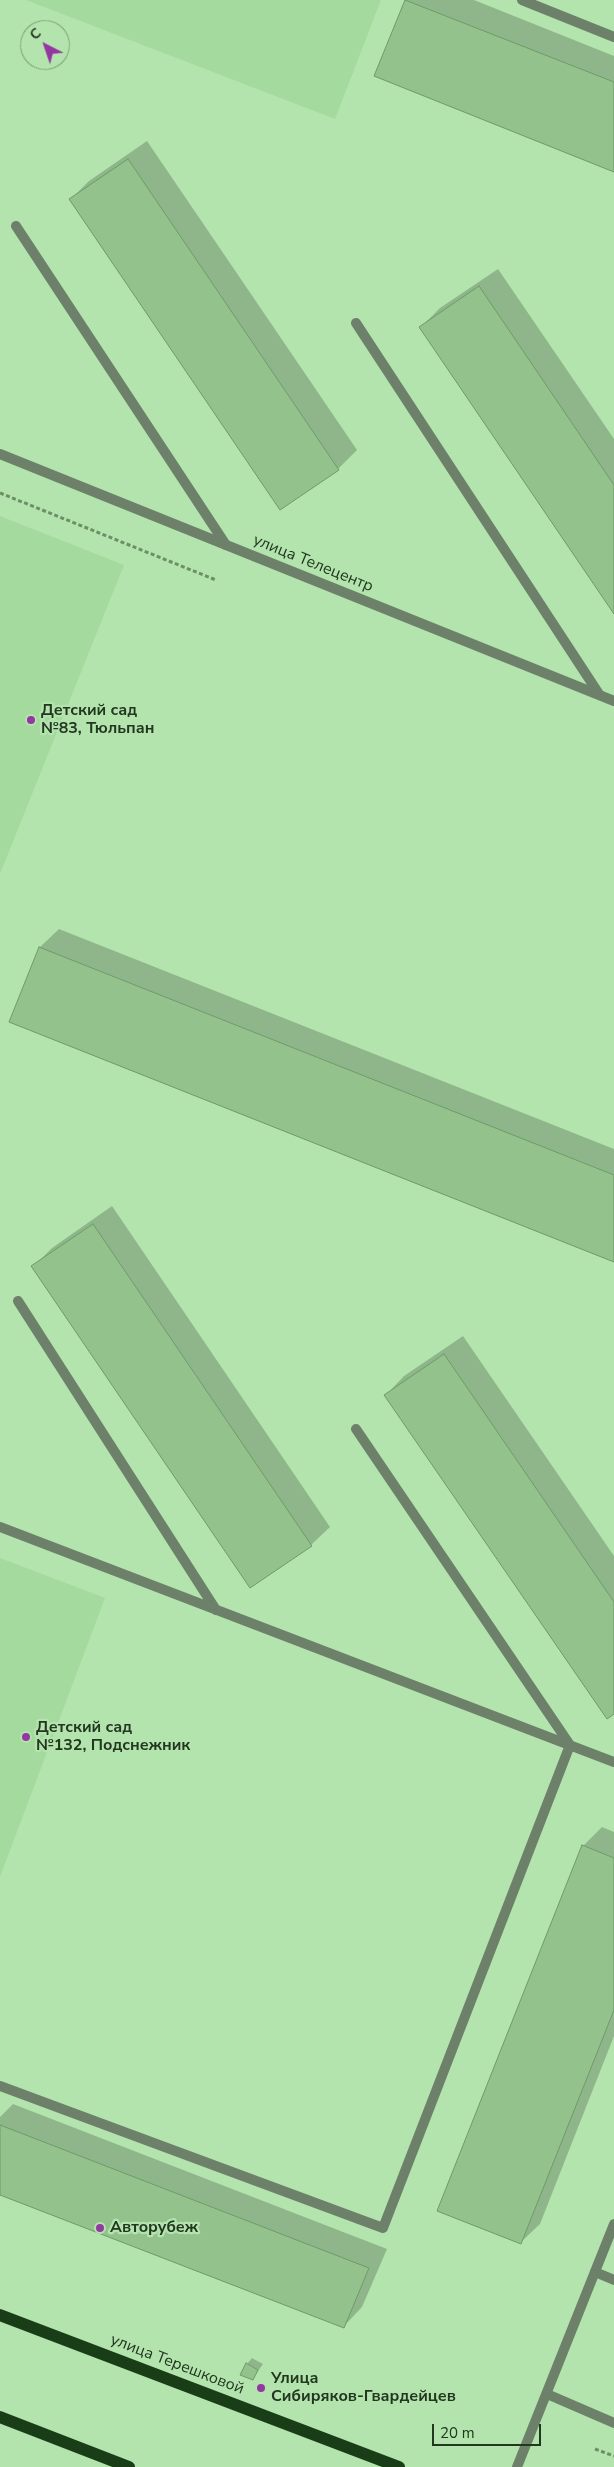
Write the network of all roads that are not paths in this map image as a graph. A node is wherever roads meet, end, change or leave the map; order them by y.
1 (522, 0) edge
2 (614, 37) edge
3 (16, 226) dead end
4 (356, 322) dead end
5 (0, 454) edge
6 (226, 545) junction
7 (599, 694) junction
8 (614, 700) edge
9 (18, 1301) dead end
10 (356, 1429) dead end
11 (0, 1527) edge
12 (216, 1610) junction
13 (570, 1745) junction
14 (614, 1762) edge
15 (0, 2086) edge
16 (614, 2224) edge
17 (595, 2272) junction
18 (614, 2280) edge
19 (0, 2315) edge
20 (547, 2394) junction
21 (0, 2417) edge
22 (614, 2423) edge
23 (129, 2467) edge
24 (399, 2467) edge
25 (517, 2467) edge

1 - 2 street
3 - 6 street
4 - 7 street
5 - 6 street, улица Телецентр
6 - 7 street, улица Телецентр
7 - 8 street, улица Телецентр
9 - 12 street
10 - 13 street
11 - 12 street
12 - 13 street
13 - 14 street
13 - 15 street
16 - 17 street
17 - 18 street
17 - 20 street
19 - 24 main road, улица Терешковой
20 - 22 street
20 - 25 street
21 - 23 main road

